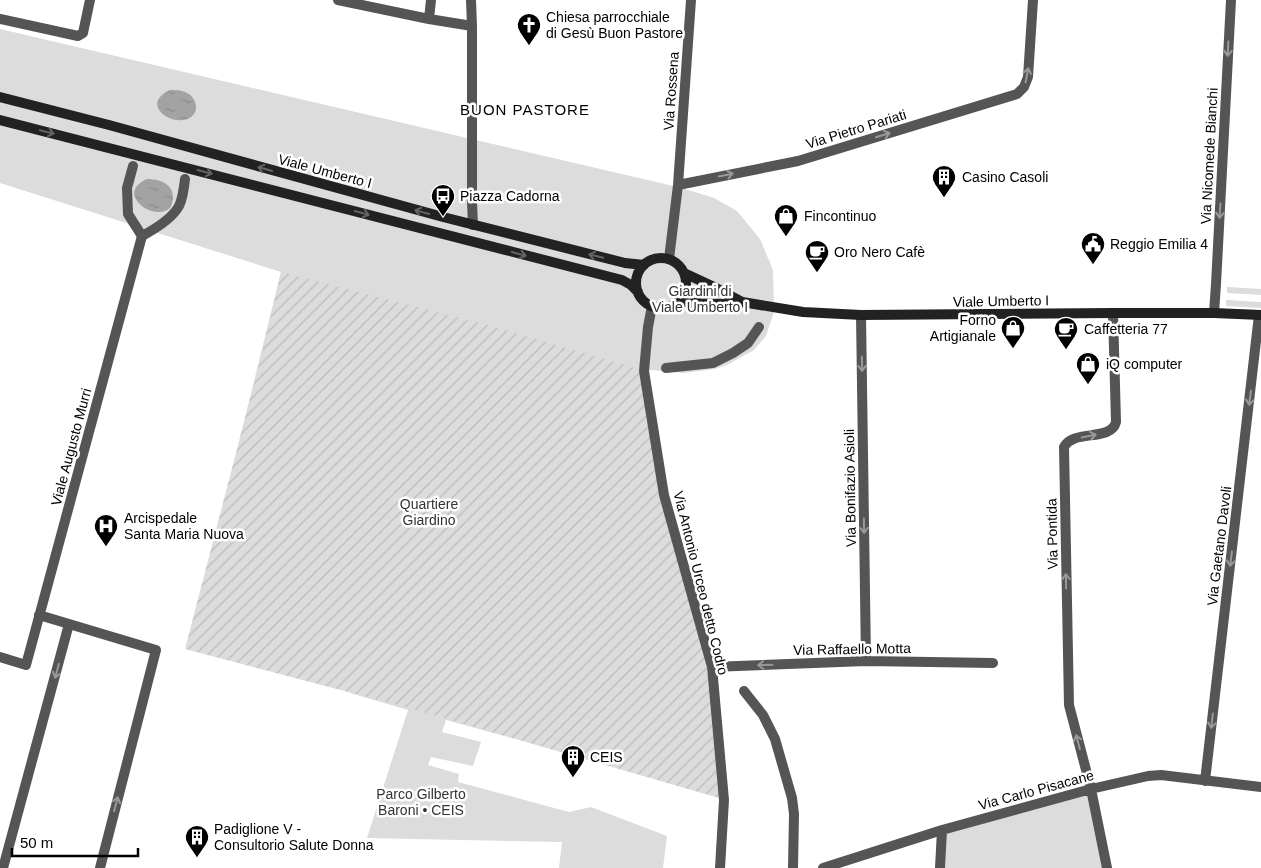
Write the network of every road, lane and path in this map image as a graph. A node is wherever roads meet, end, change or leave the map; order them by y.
1 (90, 0) edge
2 (338, 0) edge
3 (431, 0) edge
4 (471, 0) edge
5 (690, 0) edge
6 (1033, 0) edge
7 (1231, 0) edge
8 (0, 19) edge
9 (429, 19) junction
10 (472, 26) junction
11 (0, 97) edge
12 (0, 120) edge
13 (134, 166) dead end
14 (185, 179) dead end
15 (678, 185) junction
16 (473, 225) junction
17 (142, 236) junction
18 (669, 259) junction
19 (644, 265) junction
20 (684, 273) junction
21 (638, 292) junction
22 (677, 302) junction
23 (742, 302) junction
24 (652, 306) junction
25 (1113, 313) junction
26 (1214, 313) junction
27 (861, 315) junction
28 (1260, 315) edge
29 (759, 327) dead end
30 (666, 368) dead end
31 (39, 615) junction
32 (69, 624) junction
33 (0, 658) edge
34 (866, 661) junction
35 (993, 663) dead end
36 (712, 666) junction
37 (744, 691) dead end
38 (1205, 781) junction
39 (1261, 787) edge
40 (1091, 789) junction
41 (942, 830) junction
42 (3, 868) edge
43 (100, 868) edge
44 (720, 868) edge
45 (793, 868) edge
46 (823, 868) edge
47 (940, 868) edge
48 (1107, 868) edge

1 - 8 street
2 - 9 street
3 - 9 street
4 - 10 street
5 - 15 street, Via Rossena
15 -> 6 street, Via Pietro Pariati
7 -> 26 street, Via Nicomede Bianchi
9 - 10 street
10 - 16 street
16 -> 11 main road, Viale Umberto I
12 -> 21 main road
13 - 17 street
14 - 17 street
15 - 18 street
19 -> 16 main road, Viale Umberto I
17 - 31 street, Viale Augusto Murri
18 - 19 main road
18 - 20 main road
19 - 21 main road
20 - 22 main road
20 - 23 main road, Viale Umberto I
21 - 24 main road
22 - 23 main road, Viale Umberto I
22 - 24 main road
23 - 27 main road, Viale Umberto I
24 - 36 street, Via Antonio Urceo detto Codro
25 - 26 main road, Viale Umberto I
25 - 27 main road, Viale Umberto I
40 -> 25 street, Via Pontida
26 - 28 main road, Viale Umberto I
27 -> 34 street, Via Bonifazio Asioli
28 -> 38 street, Via Gaetano Davoli
29 - 30 street
31 - 32 street
31 - 33 street, Viale Augusto Murri
32 -> 42 street
43 -> 32 street
34 - 35 street, Via Raffaello Motta
34 -> 36 street, Via Raffaello Motta
36 - 44 street, Via Antonio Urceo detto Codro
37 - 45 street
38 - 39 street, Via Carlo Pisacane
38 - 40 street, Via Carlo Pisacane
40 - 41 street, Via Carlo Pisacane
40 - 48 street
41 - 46 street, Via Carlo Pisacane
41 - 47 street

